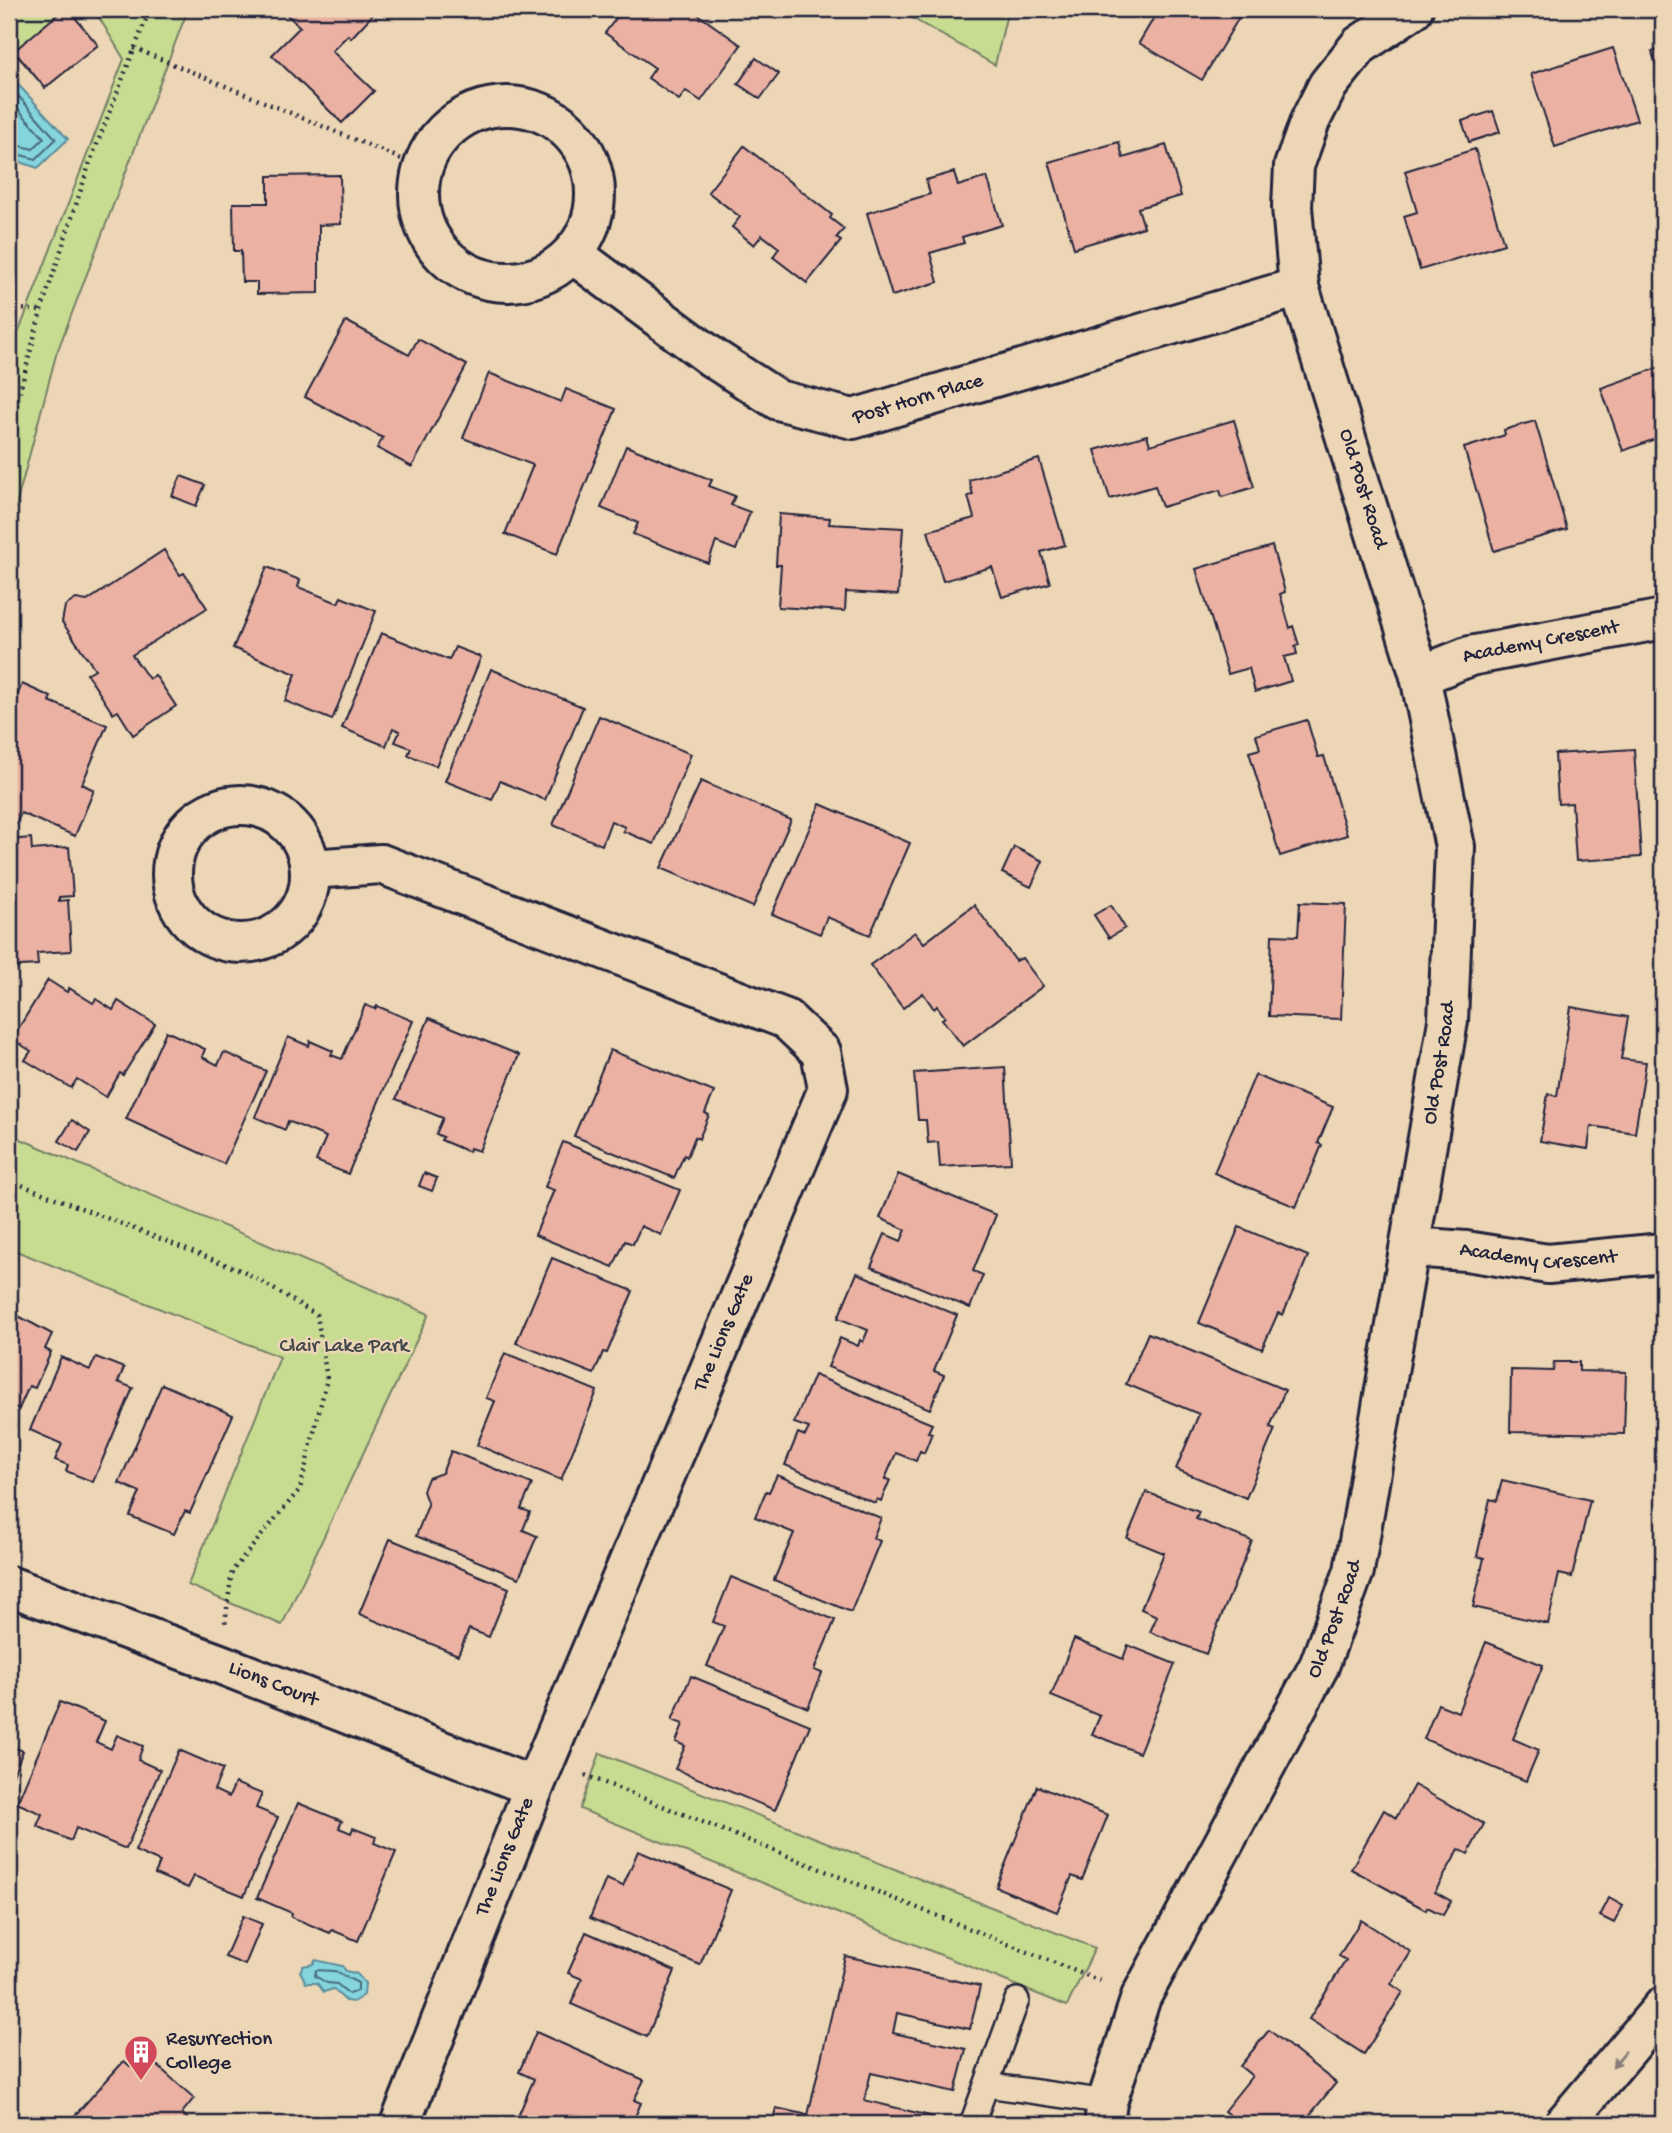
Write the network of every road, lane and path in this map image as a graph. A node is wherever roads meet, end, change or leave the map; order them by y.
1 (150, 9) edge
2 (1413, 9) edge
3 (134, 48) junction
4 (423, 168) junction
5 (573, 254) junction
6 (1299, 287) junction
7 (9, 309) edge
8 (41, 311) junction
9 (9, 433) edge
10 (1663, 619) edge
11 (1420, 676) junction
12 (311, 869) dead end
13 (9, 1180) edge
14 (1411, 1247) junction
15 (1663, 1253) edge
16 (9, 1586) edge
17 (220, 1664) junction
18 (579, 1773) dead end
19 (534, 1787) junction
20 (1141, 1997) junction
21 (1017, 2000) dead end
22 (1663, 2007) edge
23 (987, 2085) junction
24 (1106, 2113) edge
25 (400, 2124) edge
26 (972, 2124) edge
27 (1564, 2124) edge

1 - 3 path
2 - 6 street, Old Post Road
3 - 4 path
3 - 8 path
4 - 5 street
4 - 5 street
5 - 6 street, Post Horn Place
6 - 11 street, Old Post Road
7 - 8 path
8 - 9 path
10 - 11 street, Academy Crescent
11 - 14 street, Old Post Road
12 - 19 street, The Lions Gate
13 - 17 path
14 - 15 street, Academy Crescent
14 - 20 street, Old Post Road
16 - 17 street, Lions Court
17 - 19 street, Lions Court
18 - 20 path
19 - 25 street, The Lions Gate
20 - 24 street, Old Post Road
21 - 23 lane
22 -> 27 street
23 - 24 lane
23 - 26 lane

